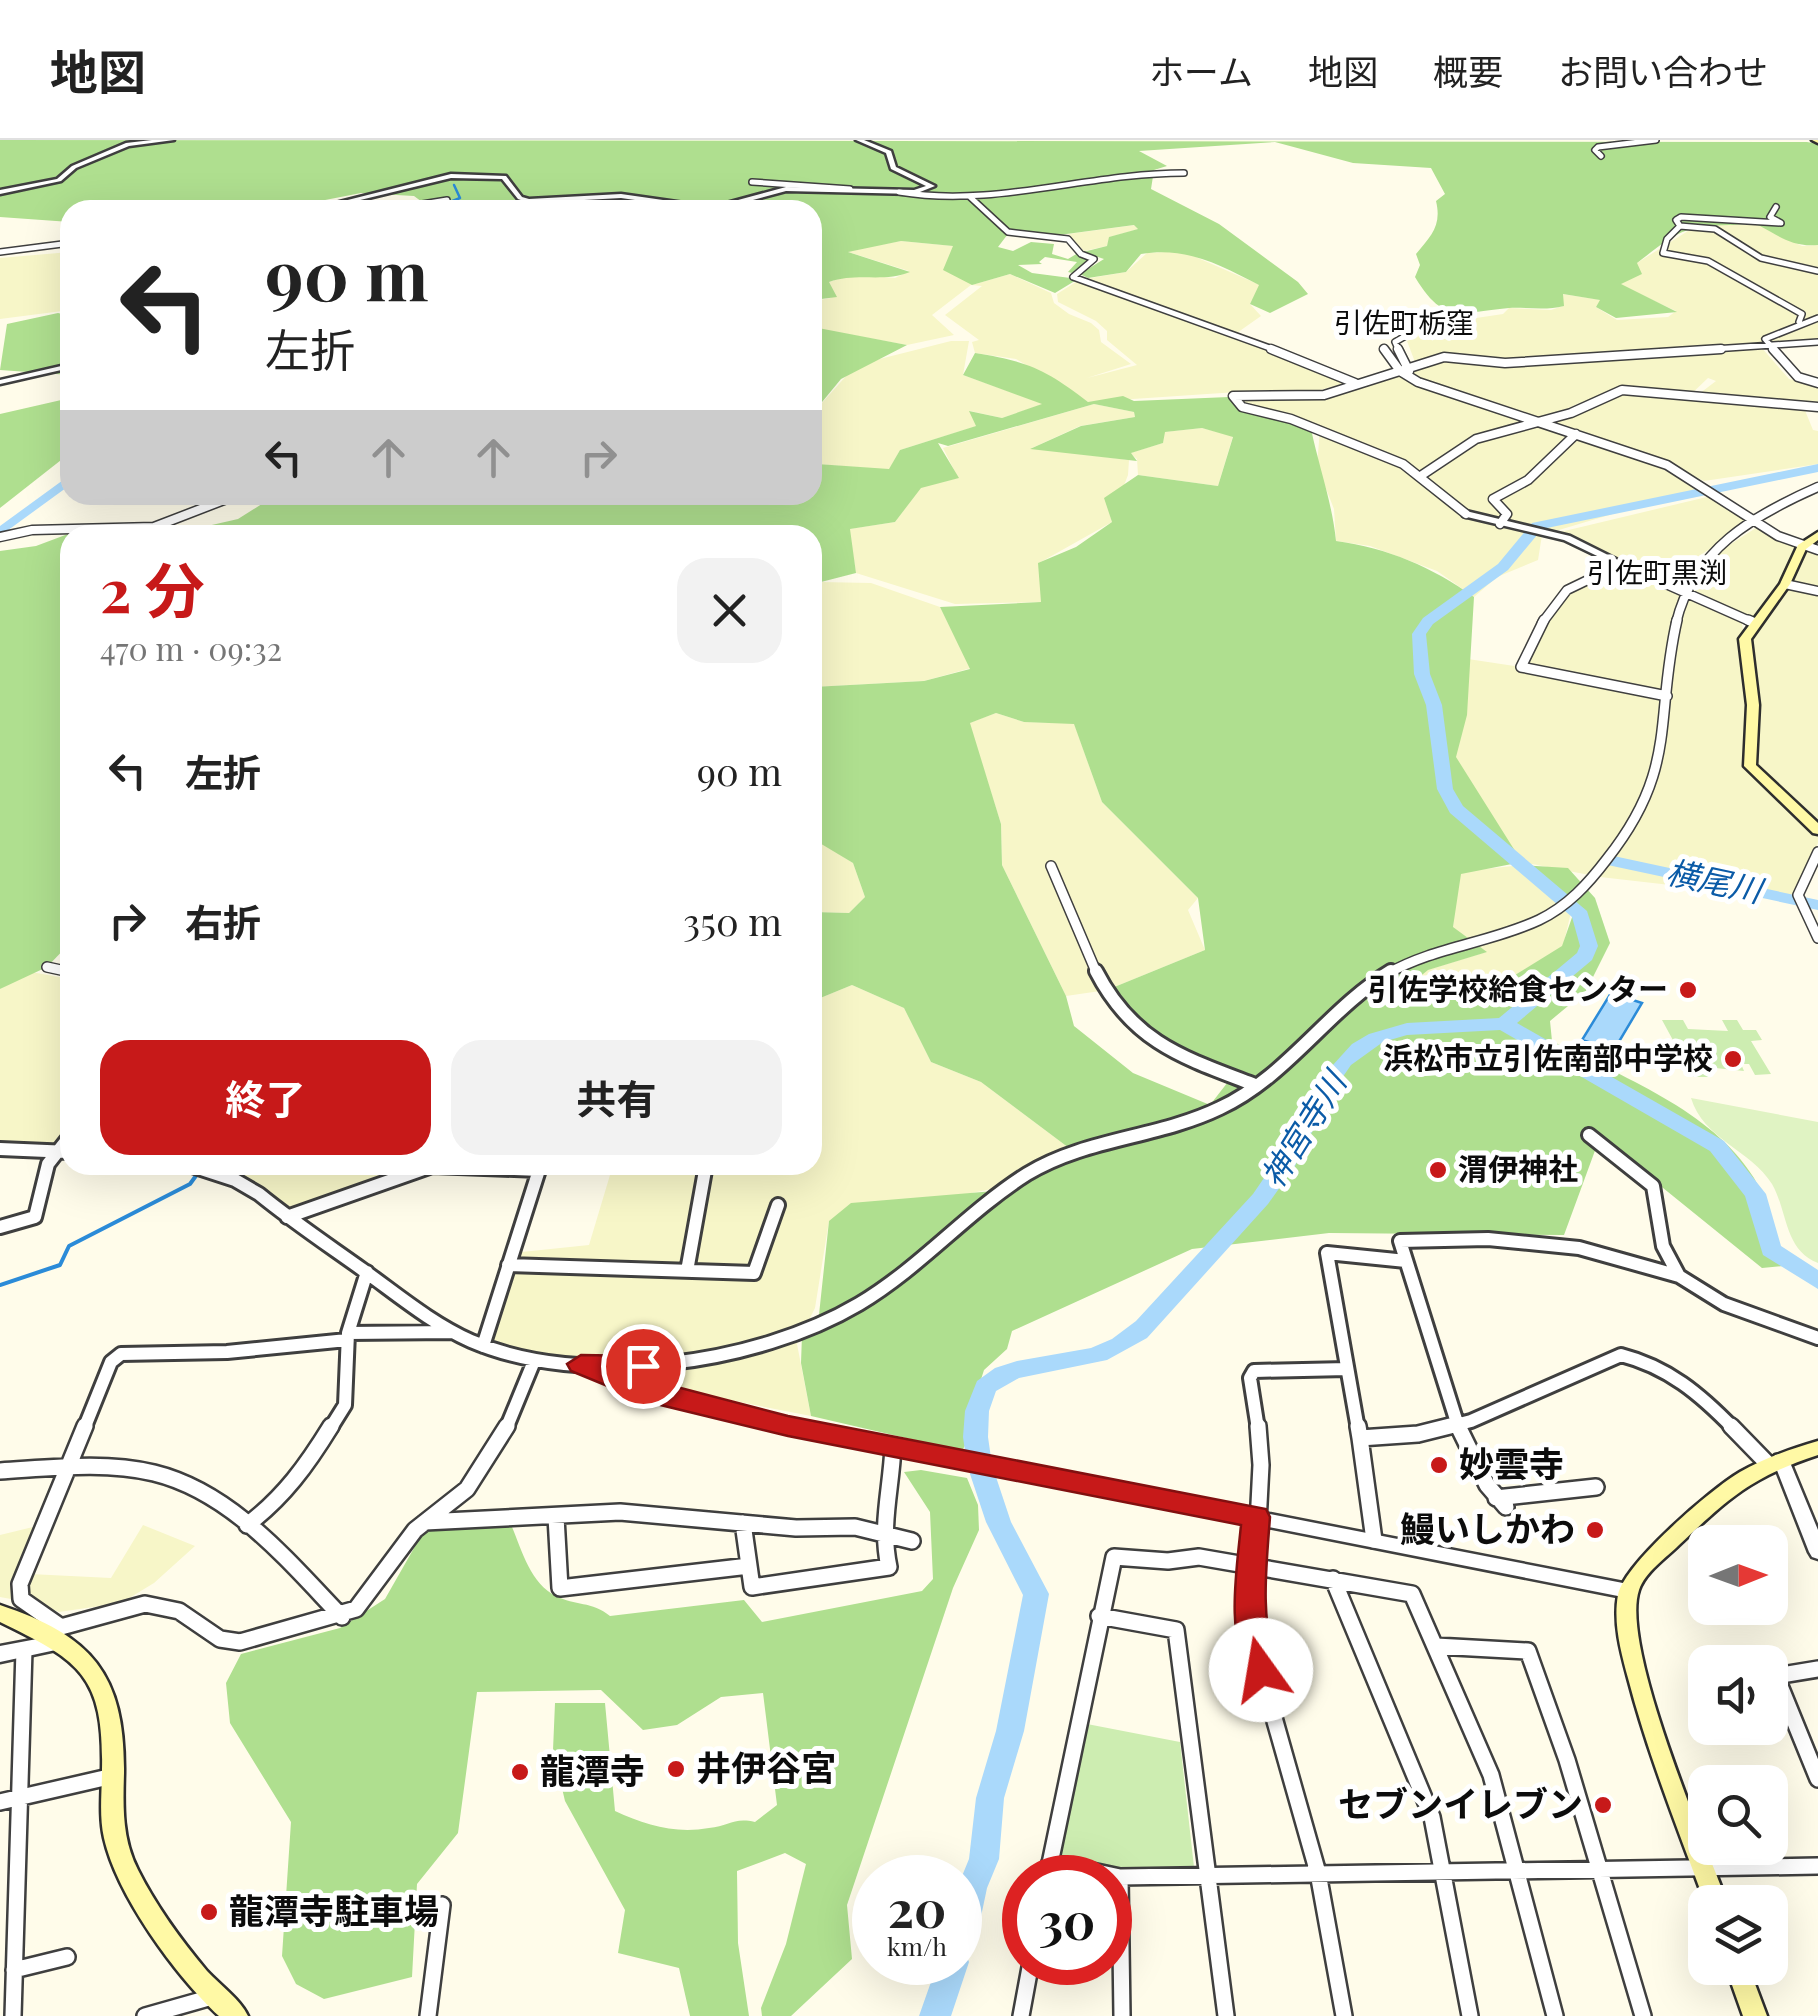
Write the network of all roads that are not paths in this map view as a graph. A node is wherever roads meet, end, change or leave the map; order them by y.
1 (171, 140) edge
2 (860, 140) edge
3 (1656, 140) edge
4 (1601, 156) dead end
5 (1184, 173) dead end
6 (752, 182) dead end
7 (879, 191) junction
8 (0, 192) edge
9 (899, 192) junction
10 (969, 196) junction
11 (354, 200) edge
12 (532, 200) edge
13 (569, 200) edge
14 (651, 200) edge
15 (743, 200) edge
16 (1776, 207) dead end
17 (1680, 226) junction
18 (60, 239) edge
19 (0, 252) edge
20 (1818, 271) edge
21 (1436, 318) dead end
22 (1818, 318) edge
23 (1799, 322) junction
24 (1818, 342) edge
25 (1770, 346) junction
26 (1384, 348) dead end
27 (60, 368) edge
28 (1406, 372) junction
29 (0, 382) edge
30 (1355, 382) junction
31 (1818, 383) edge
32 (1818, 407) edge
33 (1540, 423) junction
34 (1576, 434) junction
35 (1422, 475) junction
36 (1818, 487) edge
37 (211, 505) edge
38 (1466, 514) joint
39 (1756, 522) junction
40 (1500, 524) junction
41 (159, 525) edge
42 (60, 529) edge
43 (1818, 535) edge
44 (0, 537) edge
45 (1802, 546) junction
46 (1818, 550) edge
47 (1621, 564) junction
48 (1785, 584) junction
49 (1818, 591) edge
50 (1684, 594) junction
51 (1754, 623) junction
52 (1667, 696) junction
53 (1818, 830) edge
54 (1818, 852) edge
55 (1051, 866) dead end
56 (1818, 938) edge
57 (47, 967) dead end
58 (60, 970) edge
59 (1256, 1085) junction
60 (1590, 1136) dead end
61 (0, 1150) edge
62 (60, 1152) edge
63 (60, 1154) edge
64 (220, 1175) edge
65 (402, 1175) edge
66 (537, 1175) edge
67 (704, 1175) edge
68 (778, 1205) dead end
69 (286, 1217) junction
70 (0, 1227) edge
71 (1406, 1261) junction
72 (508, 1265) junction
73 (687, 1271) junction
74 (367, 1272) junction
75 (1680, 1276) junction
76 (452, 1332) junction
77 (348, 1336) junction
78 (1818, 1338) edge
79 (483, 1346) junction
80 (534, 1361) junction
81 (581, 1364) junction
82 (1347, 1369) junction
83 (1458, 1424) junction
84 (1360, 1438) junction
85 (893, 1447) junction
86 (1818, 1448) edge
87 (1774, 1462) junction
88 (66, 1466) junction
89 (0, 1471) edge
90 (1596, 1487) dead end
91 (556, 1517) junction
92 (1256, 1517) junction
93 (425, 1522) junction
94 (742, 1522) junction
95 (247, 1525) junction
96 (881, 1531) junction
97 (1374, 1540) junction
98 (912, 1541) dead end
99 (1818, 1552) edge
100 (1253, 1564) junction
101 (749, 1566) junction
102 (1333, 1579) junction
103 (1628, 1591) junction
104 (0, 1613) edge
105 (1099, 1616) junction
106 (342, 1617) junction
107 (54, 1635) junction
108 (1436, 1646) junction
109 (24, 1650) junction
110 (0, 1654) edge
111 (1818, 1669) edge
112 (115, 1776) junction
113 (1818, 1780) edge
114 (21, 1797) junction
115 (0, 1802) edge
116 (1051, 1855) edge
117 (1818, 1866) edge
118 (1597, 1870) junction
119 (1705, 1870) junction
120 (1443, 1871) junction
121 (1516, 1871) junction
122 (1318, 1874) junction
123 (1204, 1875) junction
124 (1132, 1876) edge
125 (1710, 1885) edge
126 (442, 1906) dead end
127 (67, 1957) dead end
128 (14, 1970) junction
129 (1027, 1985) edge
130 (1122, 1985) edge
131 (1744, 1985) edge
132 (212, 1997) junction
133 (13, 2016) edge
134 (145, 2016) edge
135 (236, 2016) edge
136 (428, 2016) edge
137 (1021, 2016) edge
138 (1122, 2016) edge
139 (1226, 2016) edge
140 (1344, 2016) edge
141 (1470, 2016) edge
142 (1556, 2016) edge
143 (1643, 2016) edge
144 (1755, 2016) edge

1 - 8 street
2 - 9 street
3 - 4 street
5 - 10 street
6 - 7 street
7 - 9 street
7 - 15 street
9 - 10 street
10 - 30 street
11 - 12 street
13 - 14 street
16 - 17 street
17 - 20 street
17 - 23 street
18 - 19 street
21 - 28 street
22 - 23 street
23 - 25 street
24 - 25 street
25 - 28 street
25 - 31 street
26 - 28 street
27 - 29 street
28 - 30 street
28 - 33 street
30 - 35 street
32 - 33 street
33 - 34 street
33 - 35 street
34 - 39 street
34 - 40 street
35 - 38 street
36 - 39 street
37 - 41 street
38 - 40 street
39 - 45 street
39 - 50 street
40 - 47 street
42 - 44 street
43 - 45 main road
45 - 46 street
45 - 48 main road
47 - 50 street
47 - 52 street
48 - 49 street
48 - 51 main road
50 - 51 street
50 - 52 street
51 - 53 main road
52 - 59 street
54 - 56 street
55 - 59 street
57 - 58 street
59 - 81 street
60 - 75 street
61 - 62 street
63 - 70 street
64 - 69 street
65 - 69 street
66 - 72 street
67 - 73 street
68 - 73 street
69 - 74 street
71 - 75 street
71 - 82 street
71 - 83 street
72 - 73 street
72 - 79 street
74 - 76 street
74 - 77 street
75 - 78 street
76 - 77 street
76 - 79 street
77 - 88 street
77 - 95 street
79 - 80 street
80 - 81 street
80 - 93 street
81 - 85 street
82 - 84 street
82 - 92 street
83 - 84 street
83 - 87 street
83 - 90 street
84 - 97 street
85 - 92 street
85 - 96 street
86 - 87 main road
87 - 99 street
87 - 103 main road
88 - 89 street
88 - 95 street
88 - 107 street
91 - 93 street
91 - 94 street
91 - 101 street
92 - 97 street
92 - 100 street
93 - 106 street
94 - 96 street
94 - 101 street
95 - 106 street
96 - 98 street
96 - 101 street
97 - 103 street
100 - 102 street
100 - 105 street
100 - 122 street
102 - 108 street
102 - 120 street
103 - 119 main road
104 - 107 main road
105 - 116 street
105 - 123 street
106 - 107 street
107 - 109 street
107 - 112 main road
108 - 118 street
108 - 121 street
109 - 110 street
109 - 114 street
111 - 113 street
112 - 114 street
112 - 132 main road
114 - 115 street
114 - 128 street
117 - 119 street
118 - 119 street
118 - 121 street
118 - 143 street
119 - 125 main road
120 - 121 street
120 - 122 street
120 - 141 street
121 - 142 street
122 - 123 street
122 - 140 street
123 - 124 street
123 - 139 street
126 - 136 street
127 - 128 street
128 - 133 street
129 - 137 street
130 - 138 street
131 - 144 main road
132 - 134 street
132 - 135 main road

